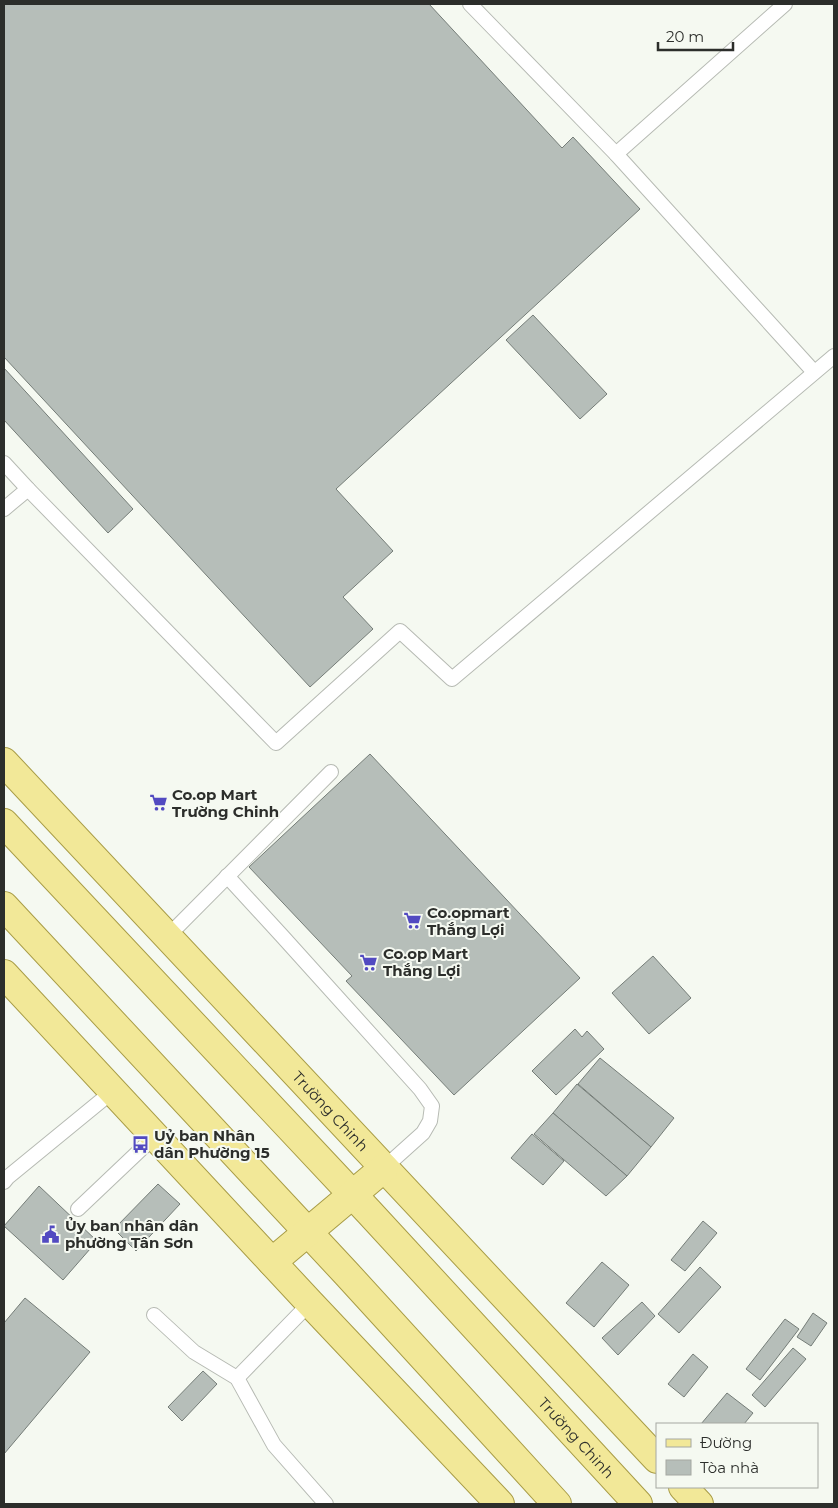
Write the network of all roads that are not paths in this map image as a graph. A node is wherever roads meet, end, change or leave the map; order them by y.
1 (470, 4) edge
2 (785, 4) edge
3 (616, 154) junction
4 (834, 356) edge
5 (814, 372) junction
6 (4, 462) edge
7 (28, 490) junction
8 (4, 509) edge
9 (4, 762) edge
10 (331, 772) dead end
11 (4, 823) edge
12 (227, 876) junction
13 (4, 906) edge
14 (167, 937) junction
15 (4, 974) edge
16 (113, 1090) junction
17 (155, 1136) junction
18 (384, 1168) junction
19 (4, 1182) edge
20 (352, 1194) junction
21 (78, 1209) dead end
22 (307, 1232) junction
23 (272, 1262) junction
24 (310, 1303) junction
25 (154, 1315) dead end
26 (237, 1378) junction
27 (656, 1458) edge
28 (684, 1488) edge
29 (326, 1504) edge
30 (500, 1504) edge
31 (557, 1504) edge
32 (638, 1504) edge
33 (699, 1504) edge

1 - 3 lane
2 - 3 lane
3 - 5 lane
4 - 5 lane
5 - 7 lane
6 - 7 lane
7 - 8 lane
9 - 14 main road, Trường Chinh
10 - 12 lane
11 - 20 main road, Trường Chinh
12 - 14 lane
12 - 18 lane
13 - 22 main road
14 - 18 main road, Trường Chinh
15 - 16 main road
16 - 17 main road
16 - 19 lane
17 - 21 lane
17 - 23 main road
18 - 20 main road
18 - 27 main road, Trường Chinh
20 - 22 main road
20 - 32 main road, Trường Chinh
22 - 23 main road
22 - 31 main road
23 - 24 main road
24 - 26 lane
24 - 30 main road
25 - 26 lane
26 - 29 lane
28 - 33 main road

